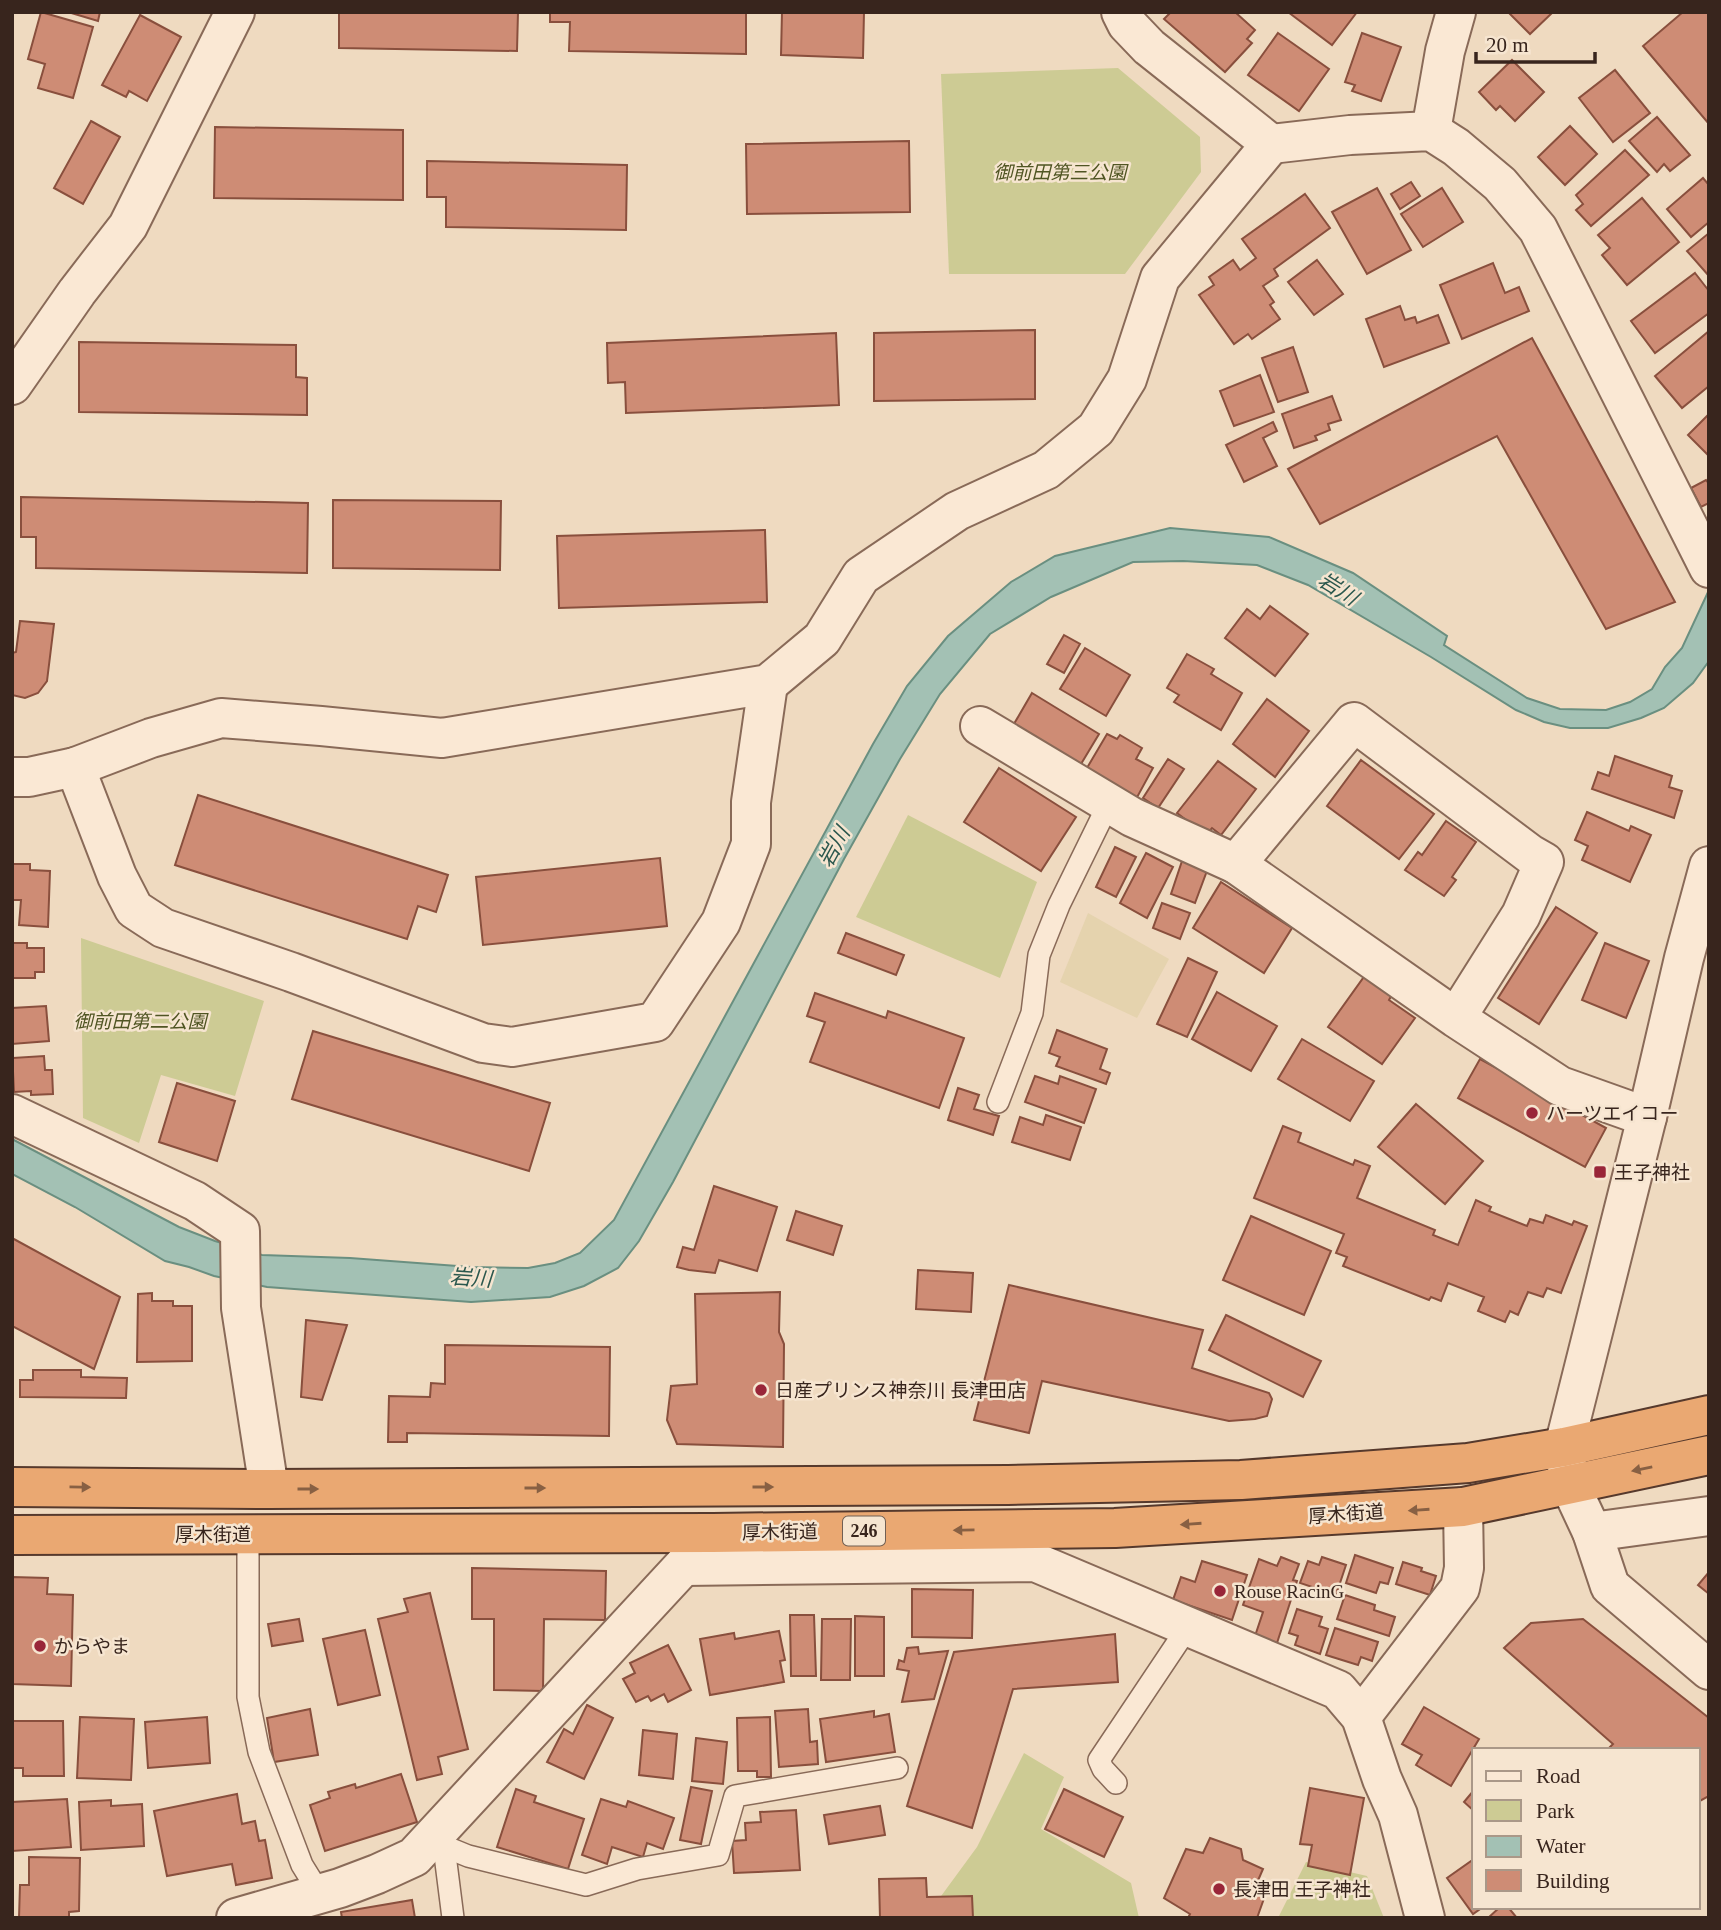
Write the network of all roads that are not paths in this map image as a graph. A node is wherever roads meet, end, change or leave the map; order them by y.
1 (235, 12) edge
2 (1121, 12) edge
3 (1456, 12) edge
4 (1431, 131) junction
5 (1271, 144) junction
6 (12, 385) edge
7 (1709, 568) edge
8 (768, 684) junction
9 (980, 726) dead end
10 (75, 767) junction
11 (12, 777) edge
12 (1109, 803) junction
13 (1236, 864) junction
14 (1709, 866) edge
15 (1456, 1018) junction
16 (998, 1102) dead end
17 (12, 1114) edge
18 (1647, 1117) junction
19 (1709, 1415) edge
20 (1564, 1447) junction
21 (1709, 1455) edge
22 (1570, 1485) junction
23 (12, 1487) edge
24 (269, 1489) junction
25 (1463, 1507) junction
26 (1709, 1516) edge
27 (1592, 1532) junction
28 (713, 1533) junction
29 (248, 1534) junction
30 (12, 1535) edge
31 (684, 1566) junction
32 (1188, 1627) junction
33 (1709, 1670) edge
34 (1361, 1717) junction
35 (897, 1768) dead end
36 (1116, 1783) dead end
37 (437, 1843) junction
38 (320, 1894) junction
39 (236, 1918) edge
40 (453, 1918) edge
41 (1425, 1918) edge

1 - 6 street
2 - 5 street
3 - 4 street
4 - 5 street
4 - 7 street
5 - 8 street
8 - 10 street
8 - 10 street
9 - 12 street
10 - 11 street
12 - 13 street
12 - 16 lane
13 - 15 street
13 - 15 street
14 - 18 street
15 - 18 street
17 - 24 street
18 - 20 street
19 - 20 highway
20 - 22 street
24 -> 20 highway
21 -> 22 highway, 厚木街道 / 246
22 - 25 highway, 厚木街道 / 246
22 - 27 street
23 -> 24 highway
25 -> 28 highway, 厚木街道 / 246
25 - 34 street
26 - 27 street
27 - 33 street
28 - 29 highway, 厚木街道 / 246
28 - 31 street
29 - 30 highway, 厚木街道 / 246
29 - 38 lane
31 - 32 street
31 - 37 street
32 - 34 street
32 - 36 lane
34 - 41 street
35 - 37 lane
37 - 38 street
37 - 40 lane
38 - 39 street

